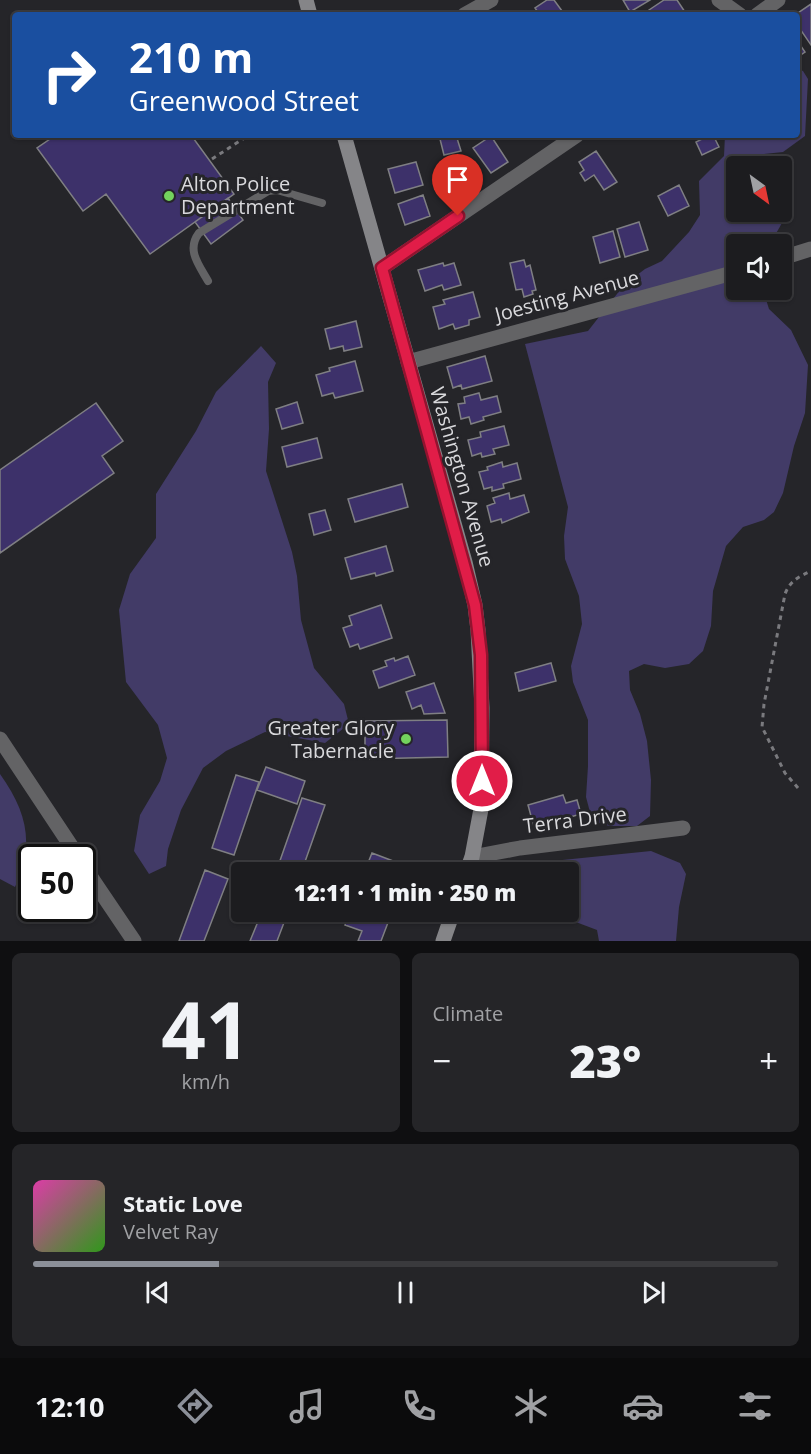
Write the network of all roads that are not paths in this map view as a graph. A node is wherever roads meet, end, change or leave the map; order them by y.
1 (492, 0) edge
2 (719, 0) edge
3 (778, 0) edge
4 (470, 12) edge
5 (736, 12) edge
6 (761, 12) edge
7 (345, 138) edge
8 (573, 138) edge
9 (322, 203) dead end
10 (811, 249) edge
11 (792, 255) edge
12 (382, 268) junction
13 (726, 275) edge
14 (208, 281) dead end
15 (408, 362) junction
16 (0, 739) edge
17 (683, 828) dead end
18 (70, 844) edge
19 (472, 857) junction
20 (470, 862) edge
21 (96, 885) edge
22 (450, 922) edge
23 (134, 941) edge
24 (443, 941) edge

1 - 4 street
2 - 5 street
3 - 6 street
7 - 12 main road, Washington Avenue
8 - 12 street
9 - 14 lane
10 - 11 street
12 - 15 main road, Washington Avenue
13 - 15 street, Joesting Avenue
15 - 19 main road, Washington Avenue
16 - 18 street
17 - 19 street, Terra Drive
19 - 20 main road, Washington Avenue
21 - 23 street
22 - 24 main road

